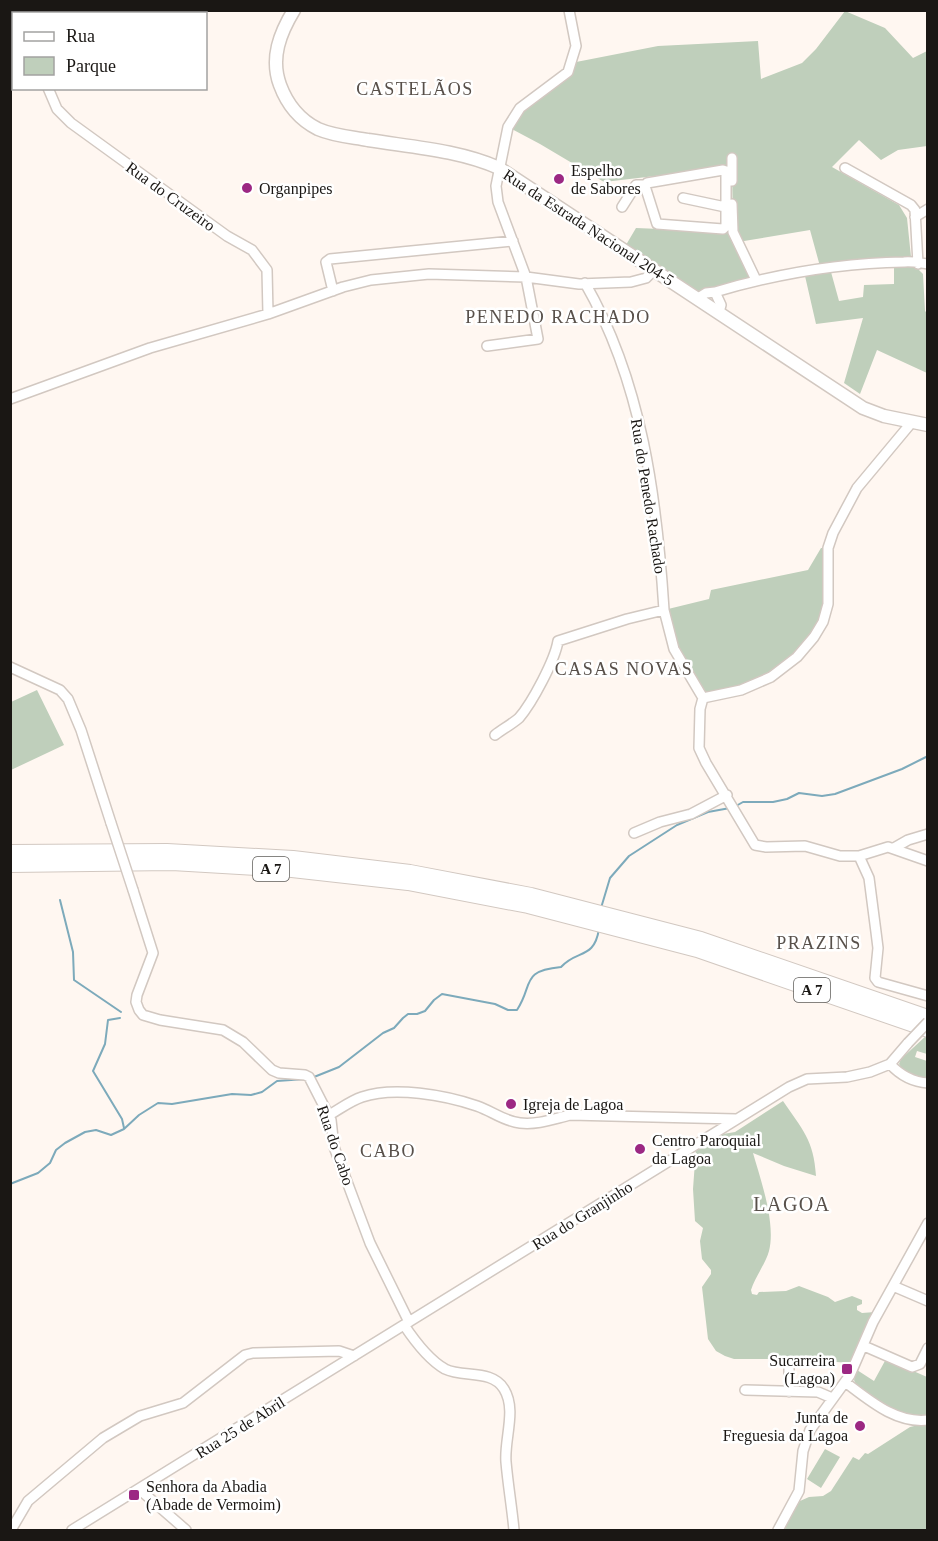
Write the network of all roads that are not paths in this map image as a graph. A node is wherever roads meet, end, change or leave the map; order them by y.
1 (294, 10) edge
2 (569, 10) edge
3 (49, 90) edge
4 (732, 158) dead end
5 (499, 168) junction
6 (845, 168) dead end
7 (646, 185) junction
8 (683, 198) dead end
9 (622, 207) dead end
10 (730, 208) junction
11 (927, 209) edge
12 (915, 217) junction
13 (513, 242) junction
14 (924, 262) edge
15 (654, 270) junction
16 (927, 273) edge
17 (526, 277) junction
18 (756, 280) junction
19 (585, 284) junction
20 (333, 291) junction
21 (715, 292) junction
22 (698, 298) junction
23 (719, 312) junction
24 (268, 314) junction
25 (487, 346) dead end
26 (10, 399) edge
27 (912, 422) junction
28 (927, 425) edge
29 (664, 610) junction
30 (10, 667) edge
31 (702, 698) junction
32 (495, 735) dead end
33 (729, 800) junction
34 (634, 834) dead end
35 (927, 834) edge
36 (894, 848) junction
37 (10, 852) edge
38 (859, 856) junction
39 (927, 861) edge
40 (10, 865) edge
41 (530, 900) junction
42 (699, 945) junction
43 (927, 996) edge
44 (927, 1017) edge
45 (927, 1022) edge
46 (927, 1030) edge
47 (890, 1064) junction
48 (927, 1083) edge
49 (329, 1115) junction
50 (736, 1119) junction
51 (927, 1223) edge
52 (893, 1286) junction
53 (927, 1301) edge
54 (406, 1324) junction
55 (864, 1346) junction
56 (927, 1348) edge
57 (354, 1356) junction
58 (789, 1366) dead end
59 (845, 1382) junction
60 (745, 1390) dead end
61 (789, 1392) junction
62 (832, 1398) junction
63 (927, 1420) edge
64 (140, 1489) junction
65 (11, 1530) edge
66 (72, 1530) edge
67 (186, 1530) edge
68 (514, 1530) edge
69 (778, 1530) edge

1 - 5 main road, Rua da Estrada Nacional 204-5
2 - 5 street
3 - 24 street, Rua do Cruzeiro
4 - 10 street
5 - 13 street
5 - 15 main road, Rua da Estrada Nacional 204-5
6 - 12 street
7 - 9 street
7 - 10 street
7 - 10 street
8 - 10 street
10 - 18 street
11 - 12 street
12 - 14 street
13 - 17 street
13 - 20 street
14 - 16 street
14 - 18 street
15 - 19 street
15 - 22 main road, Rua da Estrada Nacional 204-5
17 - 19 street
17 - 20 street
17 - 25 street
18 - 21 street
19 - 29 street, Rua do Penedo Rachado
20 - 24 street
21 - 22 street
21 - 23 street
22 - 23 main road, Rua da Estrada Nacional 204-5
23 - 27 main road, Rua da Estrada Nacional 204-5
24 - 26 street
27 - 28 main road, Rua da Estrada Nacional 204-5
27 - 31 street
29 - 31 street, Rua do Penedo Rachado
29 - 32 street
30 - 49 street, Rua do Cabo, bridge
31 - 33 street
33 - 34 street
33 - 38 street
35 - 36 street
36 - 38 street
36 - 39 street
37 - 41 highway, A 7
38 - 43 street
40 - 41 highway, A 7
41 - 42 highway, A 7
42 - 44 highway, A 7
42 - 46 highway, A 7
45 - 47 street, bridge
47 - 48 street
47 - 50 street, Rua do Granjinho
49 - 50 street
49 - 54 street, Rua do Cabo
50 - 54 street, Rua do Granjinho
51 - 52 street
52 - 53 street
52 - 55 street
54 - 57 street, Rua 25 de Abril
54 - 68 street, Rua do Cabo
55 - 56 street
55 - 59 street
57 - 64 street, Rua 25 de Abril
57 - 65 street
58 - 61 street
59 - 62 street
59 - 63 street
60 - 61 street
61 - 62 street
62 - 69 street
64 - 66 street, Rua 25 de Abril
64 - 67 street

